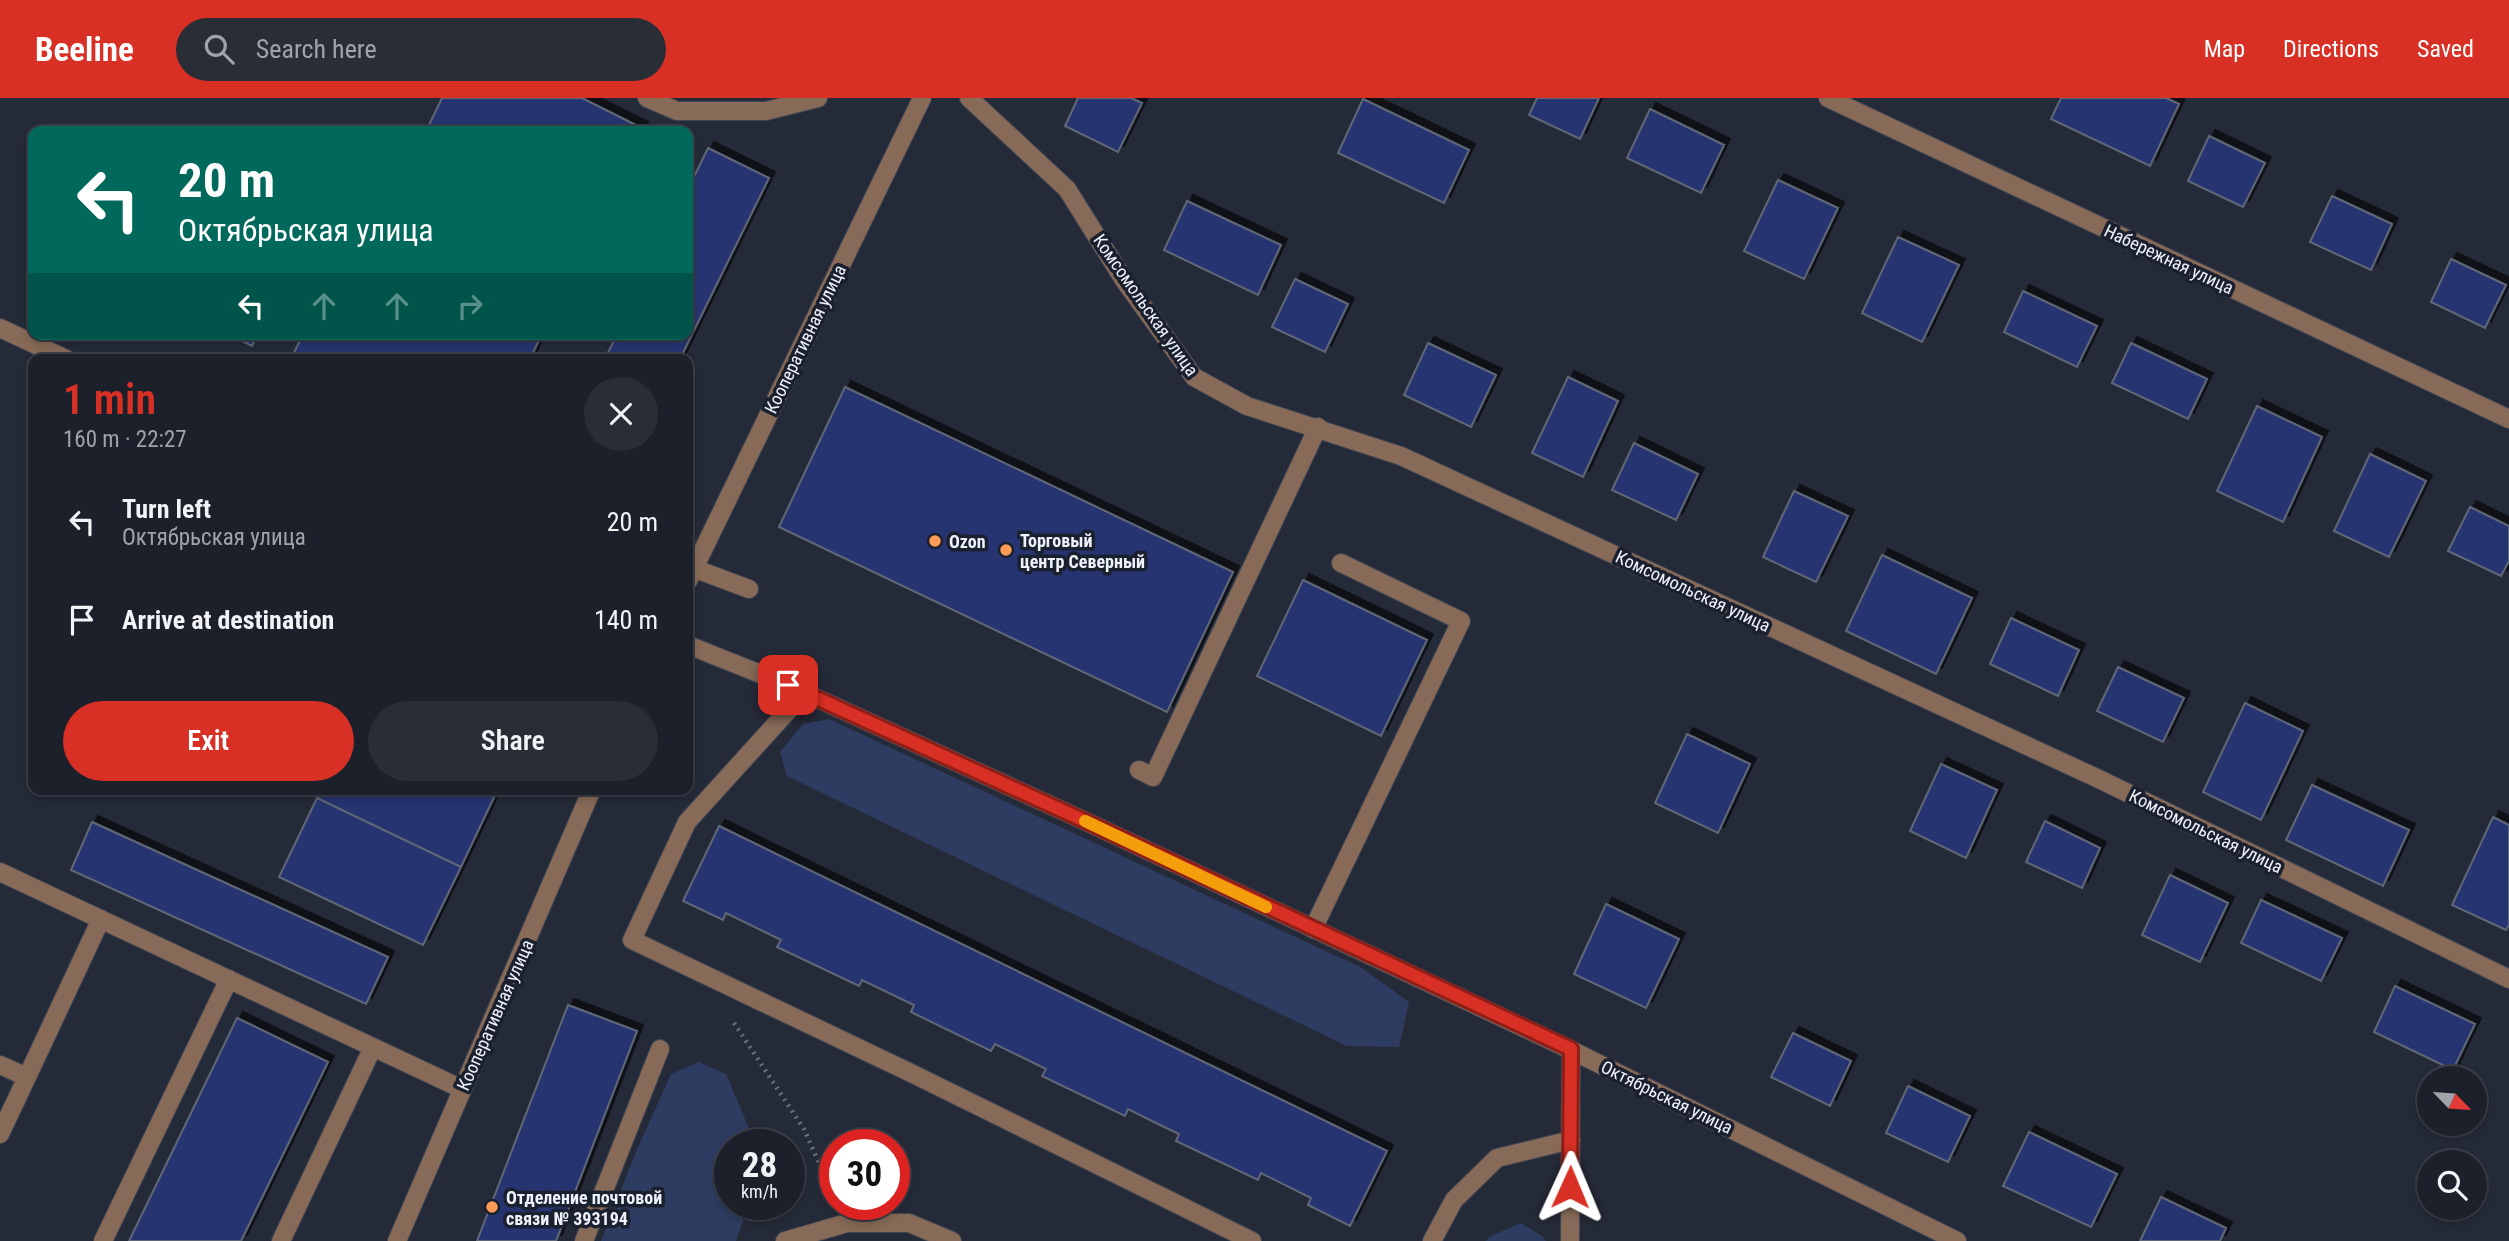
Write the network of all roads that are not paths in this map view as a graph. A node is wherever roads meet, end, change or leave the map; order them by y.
1 (647, 98) edge
2 (818, 98) edge
3 (922, 98) edge
4 (969, 98) edge
5 (1828, 98) edge
6 (0, 328) edge
7 (55, 354) edge
8 (2509, 419) edge
9 (1318, 427) junction
10 (1341, 563) dead end
11 (693, 571) edge
12 (693, 575) edge
13 (748, 589) dead end
14 (693, 647) edge
15 (804, 693) junction
16 (1139, 770) dead end
17 (589, 795) edge
18 (0, 872) edge
19 (101, 919) junction
20 (1313, 929) junction
21 (229, 979) junction
22 (2509, 979) edge
23 (373, 1047) junction
24 (660, 1049) dead end
25 (1571, 1049) junction
26 (0, 1065) edge
27 (27, 1077) junction
28 (462, 1089) junction
29 (0, 1134) edge
30 (1571, 1140) junction
31 (103, 1241) edge
32 (281, 1241) edge
33 (397, 1241) edge
34 (584, 1241) edge
35 (785, 1241) edge
36 (952, 1241) edge
37 (1252, 1241) edge
38 (1432, 1241) edge
39 (1570, 1241) edge
40 (1957, 1241) edge

1 - 2 street
3 - 11 street, Кооперативная улица
4 - 9 street, Комсомольская улица
5 - 8 street, Набережная улица
6 - 7 street
9 - 16 street
9 - 22 street, Комсомольская улица
10 - 20 street
12 - 13 street
14 - 15 street, Октябрьская улица
15 - 20 street, Октябрьская улица
15 - 37 street
17 - 28 street, Кооперативная улица
18 - 19 street
19 - 21 street
19 - 27 street
20 - 25 street, Октябрьская улица
21 - 23 street
21 - 31 street
23 - 28 street
23 - 32 street
24 - 34 street
25 - 30 street
25 - 40 street, Октябрьская улица
26 - 27 street
27 - 29 street
28 - 33 street, Кооперативная улица
30 - 38 street
30 - 39 street
35 - 36 street

